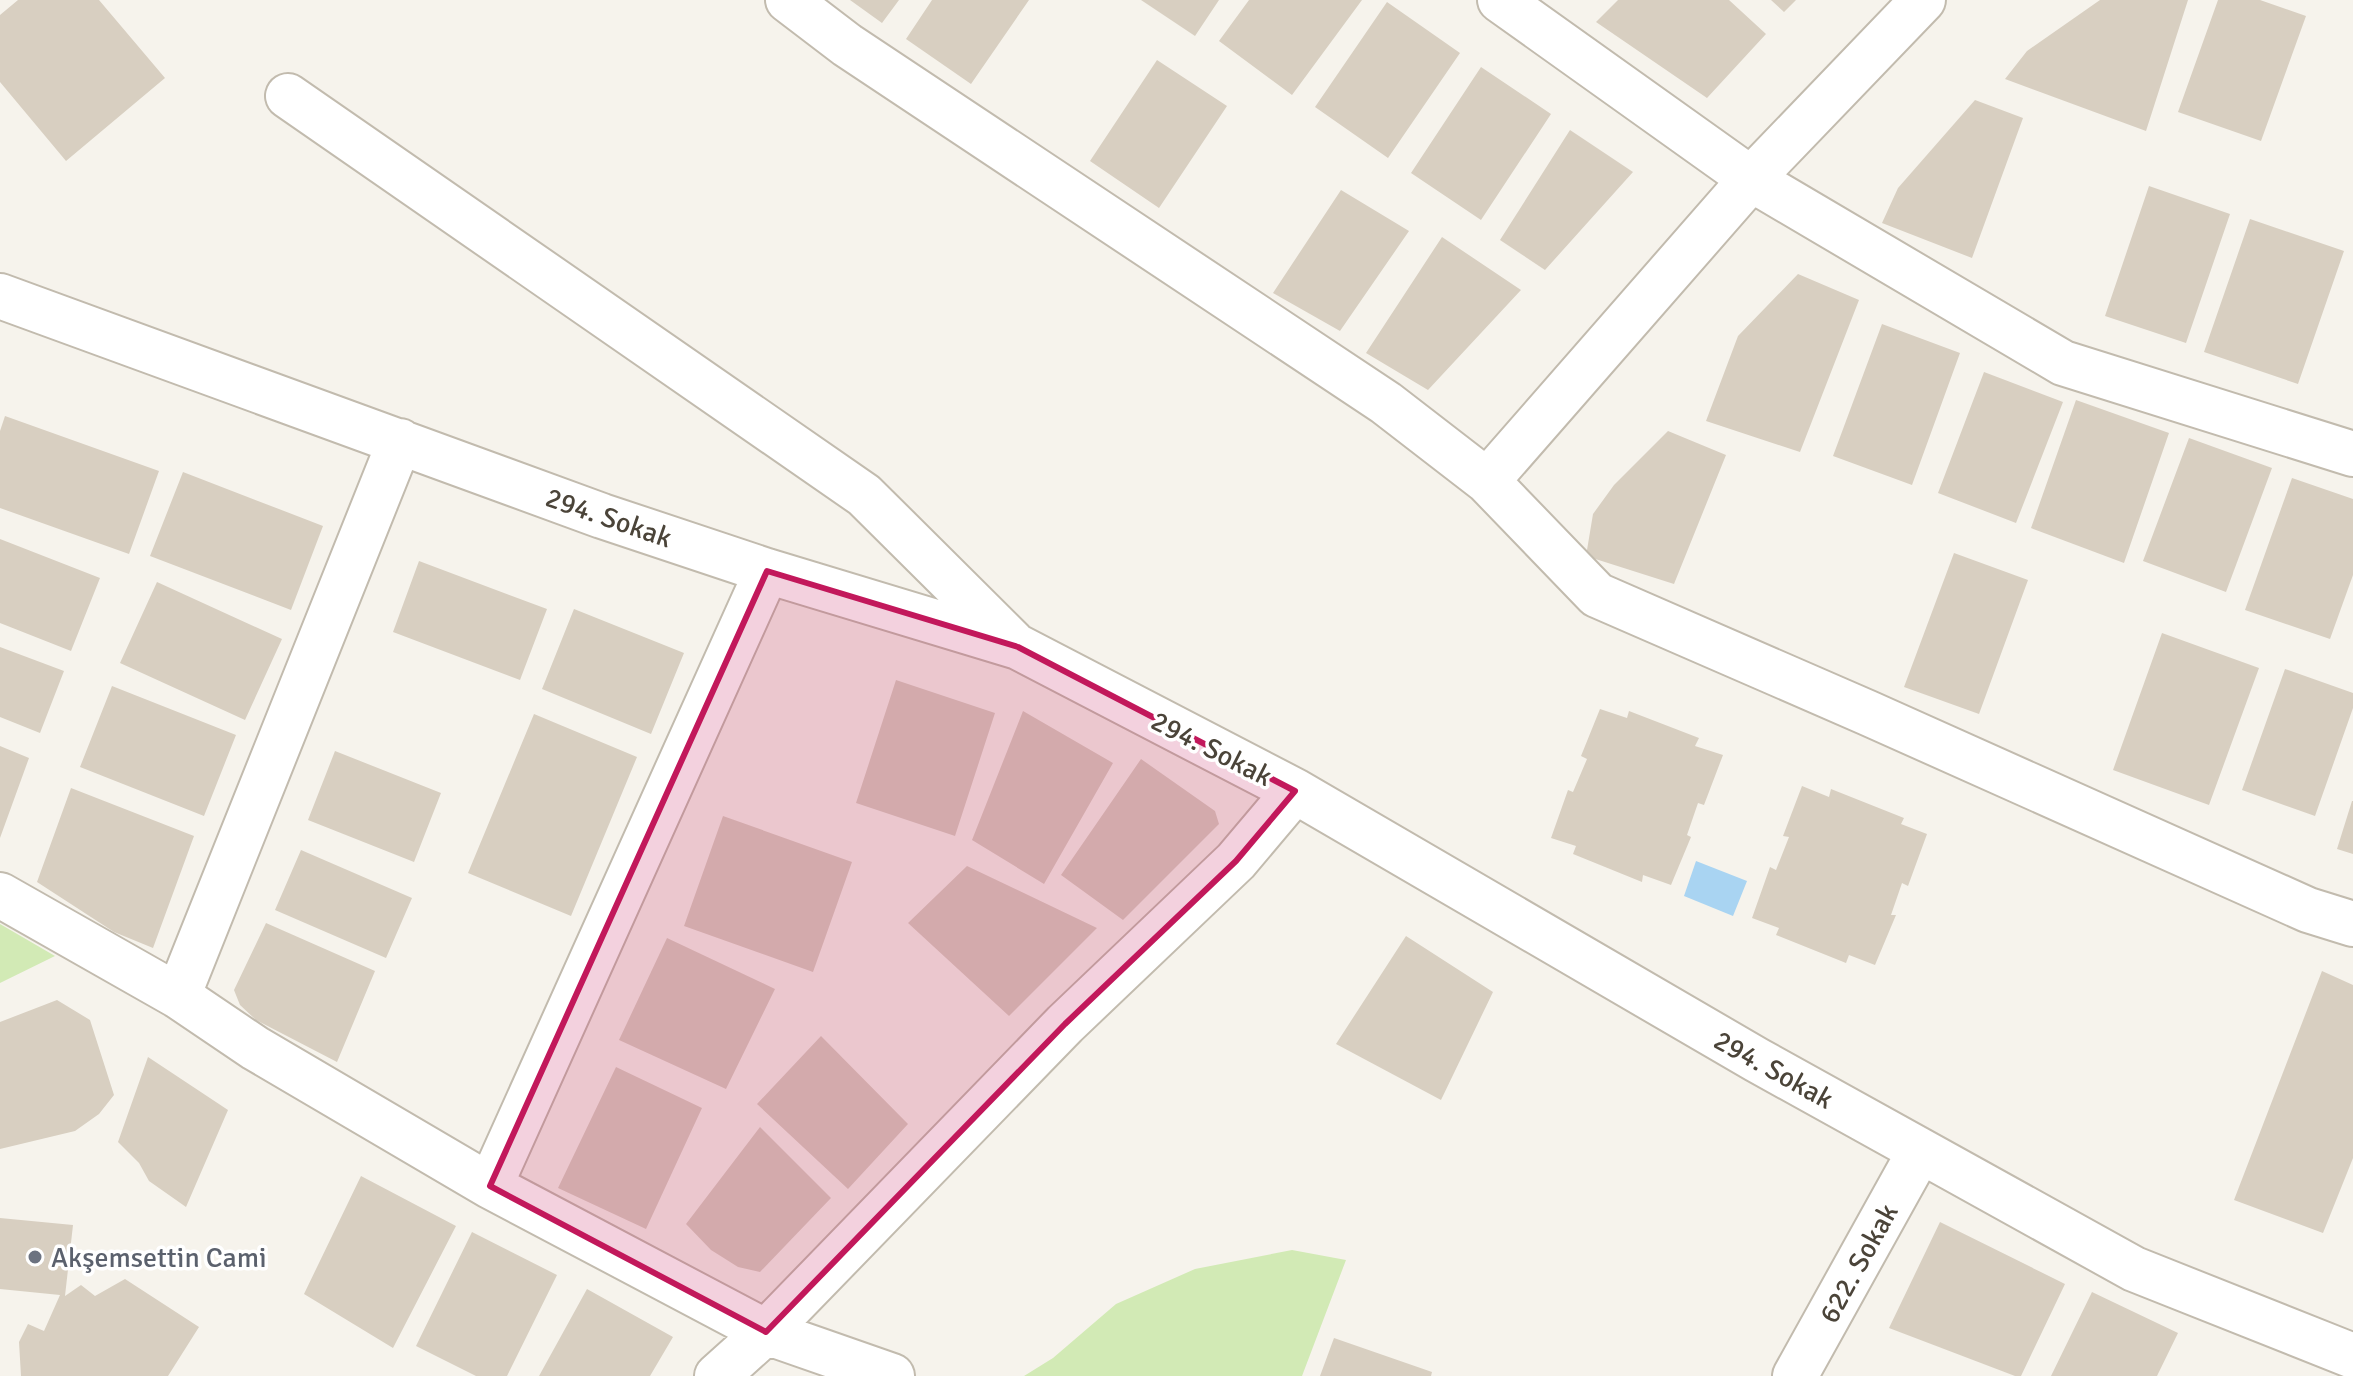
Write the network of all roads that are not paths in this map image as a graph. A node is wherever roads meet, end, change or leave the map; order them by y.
1 (788, 0) edge
2 (1500, 0) edge
3 (1923, 0) edge
4 (288, 96) dead end
5 (1751, 179) junction
6 (0, 296) edge
7 (400, 441) junction
8 (2353, 454) edge
9 (1487, 481) junction
10 (767, 571) junction
11 (1018, 647) junction
12 (1295, 791) junction
13 (0, 895) edge
14 (2353, 924) edge
15 (178, 996) junction
16 (1920, 1151) junction
17 (490, 1186) junction
18 (766, 1332) junction
19 (2353, 1356) edge
20 (717, 1376) edge
21 (892, 1376) edge
22 (1795, 1376) edge

1 - 9 street
2 - 5 street
3 - 5 street
4 - 11 street
5 - 8 street
5 - 9 street
6 - 7 street, 294. Sokak
7 - 10 street, 294. Sokak
7 - 15 street
9 - 14 street
10 - 11 street, 294. Sokak
10 - 17 street
11 - 12 street, 294. Sokak
12 - 16 street, 294. Sokak
12 - 18 street
13 - 15 street
15 - 17 street
16 - 19 street, 294. Sokak
16 - 22 street, 622. Sokak
17 - 18 street
18 - 20 street
18 - 21 street

